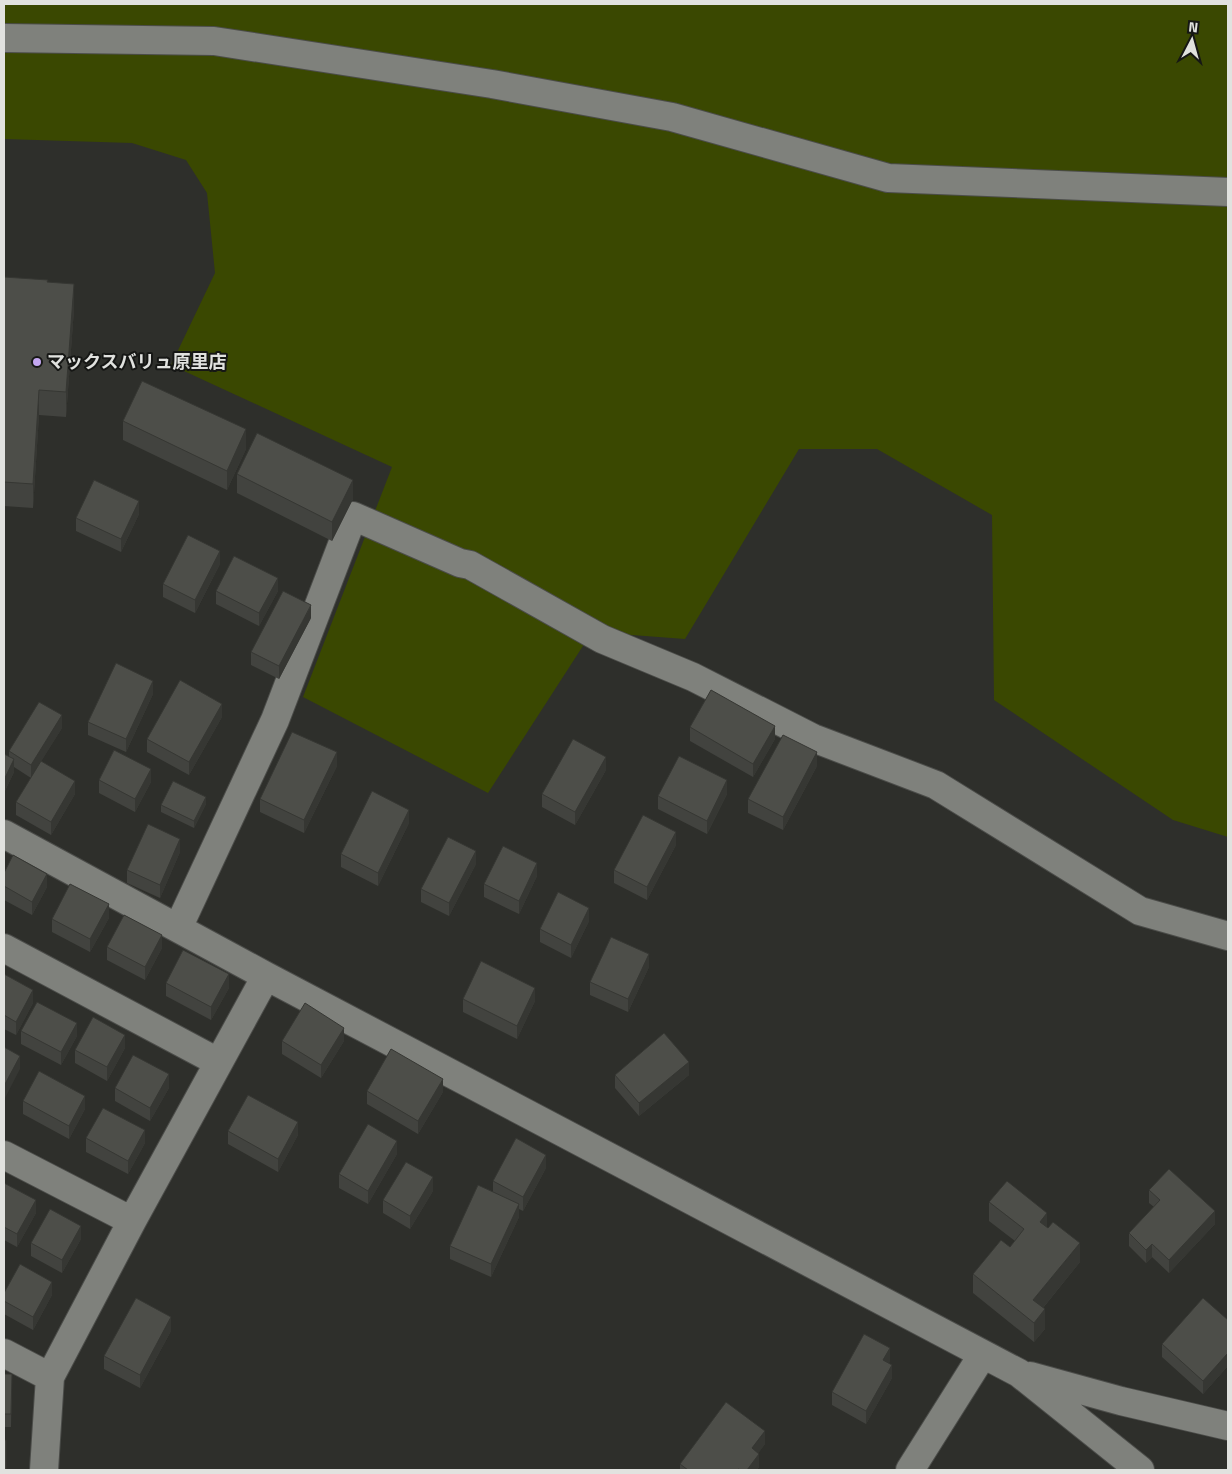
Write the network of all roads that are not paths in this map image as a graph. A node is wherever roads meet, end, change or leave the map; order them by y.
1 (4, 38) edge
2 (1228, 192) edge
3 (4, 834) edge
4 (178, 928) junction
5 (1228, 936) edge
6 (4, 948) edge
7 (266, 976) junction
8 (218, 1062) junction
9 (4, 1155) edge
10 (132, 1220) junction
11 (4, 1353) edge
12 (983, 1354) junction
13 (1019, 1373) junction
14 (50, 1377) junction
15 (1228, 1426) edge
16 (44, 1470) edge
17 (910, 1470) edge
18 (1140, 1470) edge

1 - 2 street
3 - 4 street
4 - 5 street
4 - 7 street
6 - 8 street
7 - 8 street
7 - 12 street
8 - 10 street
9 - 10 street
10 - 14 street
11 - 14 street
12 - 13 street
12 - 17 street
13 - 15 street
13 - 18 street
14 - 16 street

